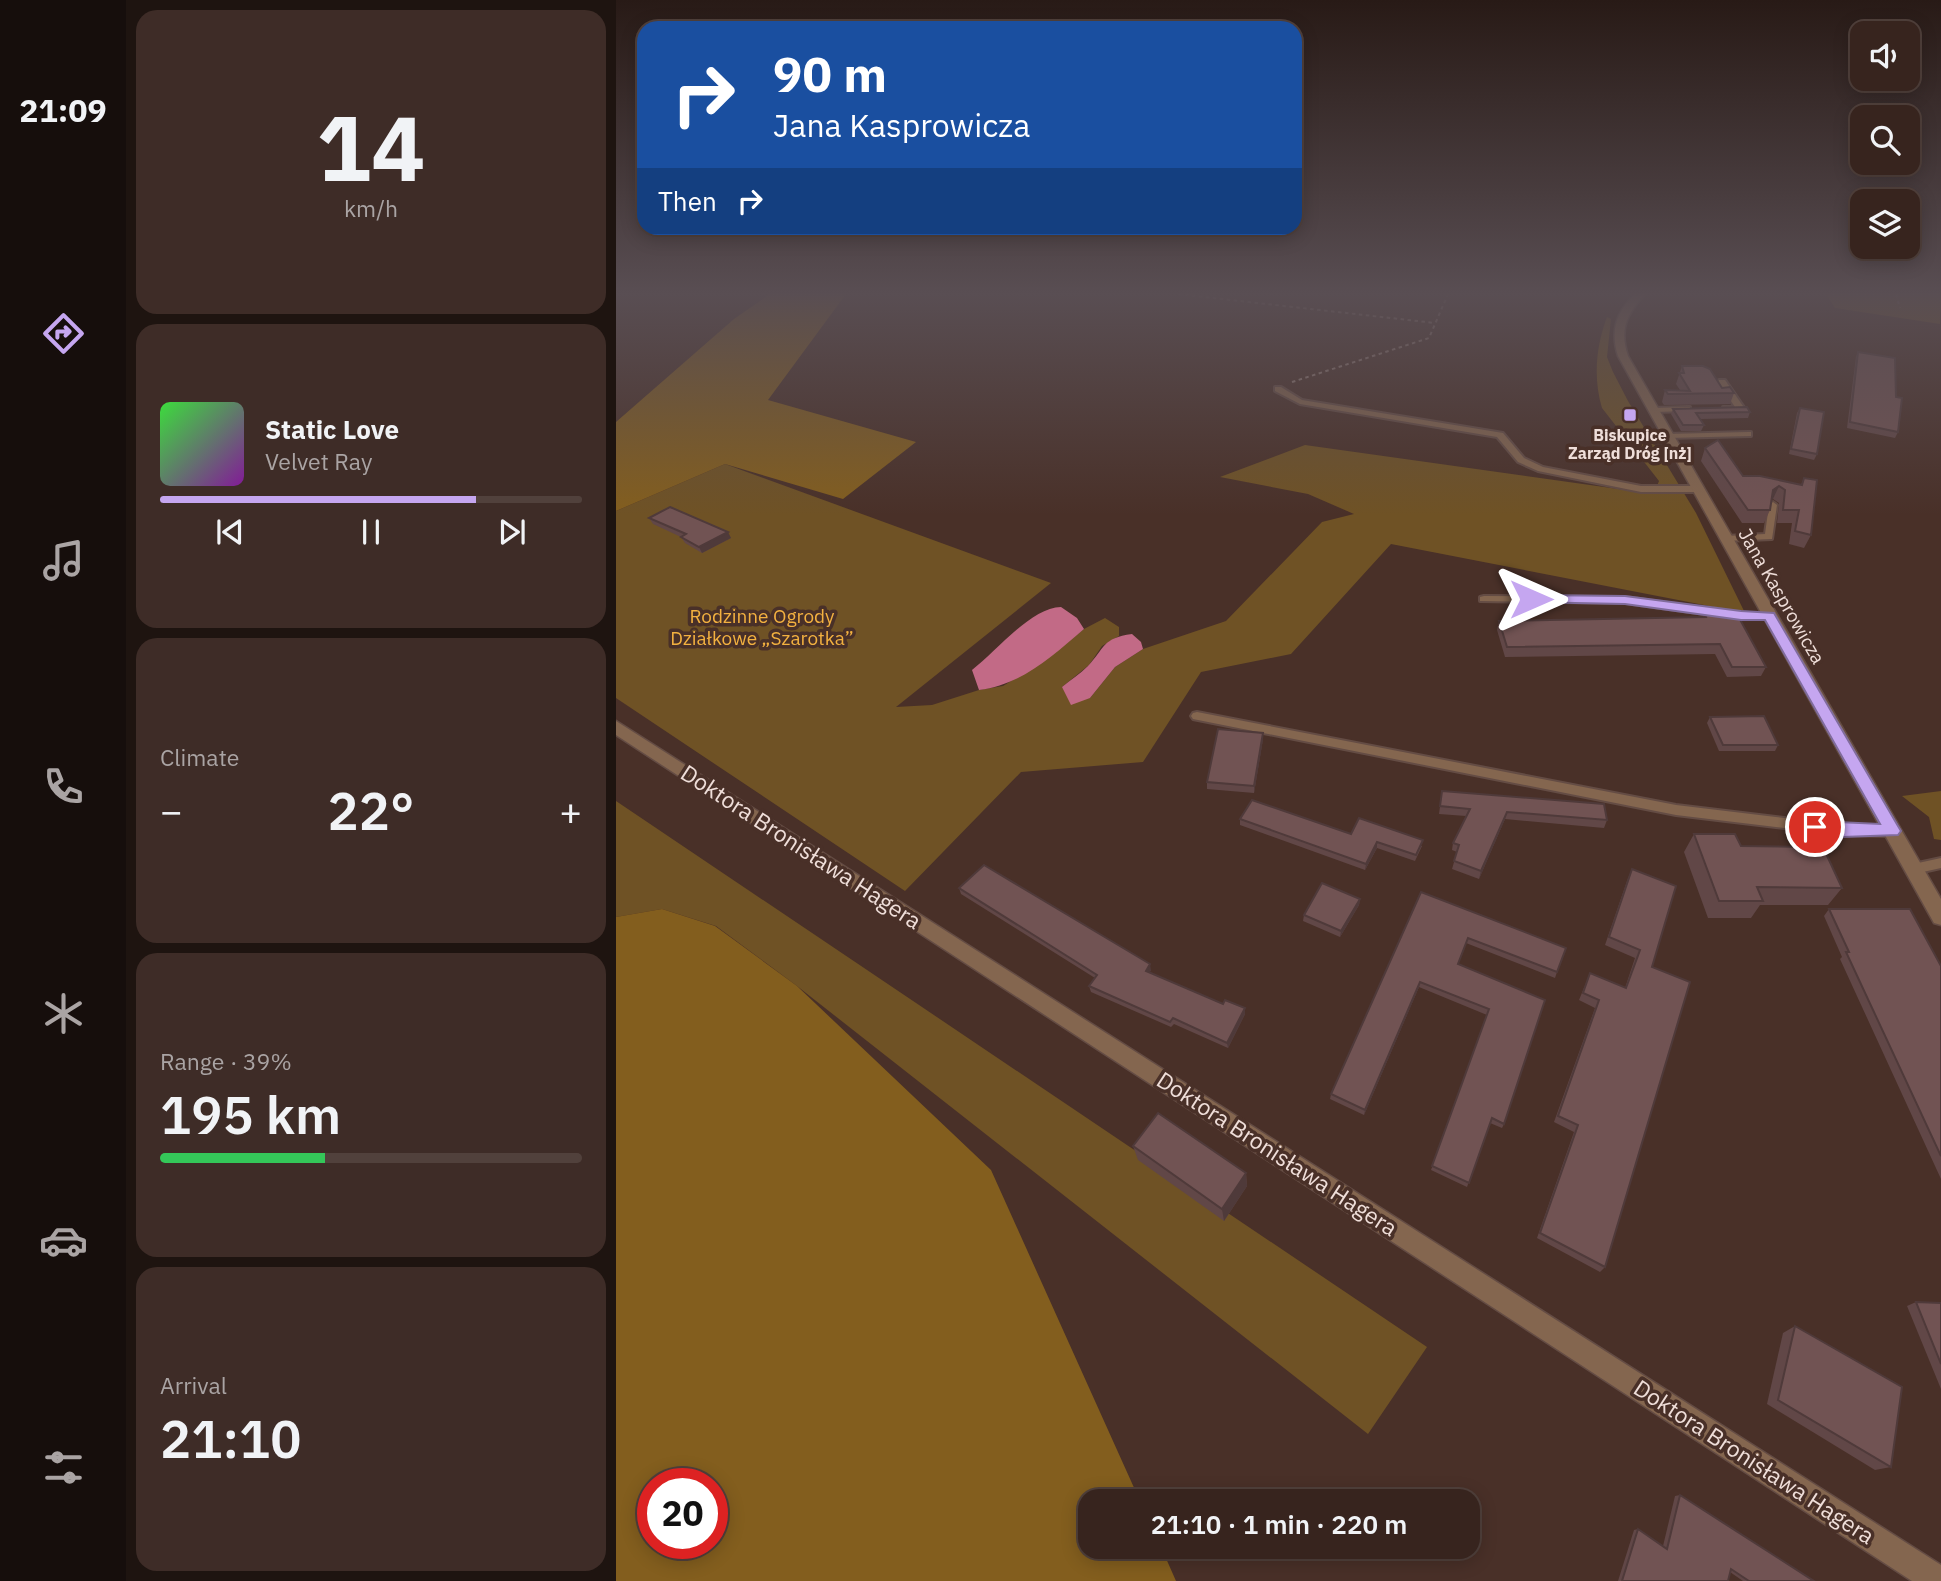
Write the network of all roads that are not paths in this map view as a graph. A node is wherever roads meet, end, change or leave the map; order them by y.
1 (1629, 368) edge
2 (1722, 382) edge
3 (1278, 388) road end
4 (1700, 409) edge
5 (1714, 409) edge
6 (1653, 410) junction
7 (1748, 435) dead end
8 (1667, 436) junction
9 (1697, 489) junction
10 (1773, 505) edge
11 (1726, 539) junction
12 (1484, 599) dead end
13 (1770, 616) junction
14 (1197, 716) dead end
15 (616, 727) edge
16 (1892, 831) junction
17 (1941, 863) edge
18 (1914, 869) junction
19 (1941, 917) edge
20 (1938, 1581) edge

1 - 6 street, Jana Kasprowicza
2 - 5 lane
3 - 9 lane
4 - 6 lane
6 - 8 street, Jana Kasprowicza
7 - 8 lane
8 - 9 street, Jana Kasprowicza
9 - 11 street, Jana Kasprowicza
10 - 11 lane
11 - 13 street, Jana Kasprowicza
12 - 13 lane
13 - 16 street, Jana Kasprowicza
14 - 16 lane
15 - 20 street, Doktora Bronisława Hagera
16 - 18 street, Jana Kasprowicza
17 - 18 lane
18 - 19 street, Jana Kasprowicza

